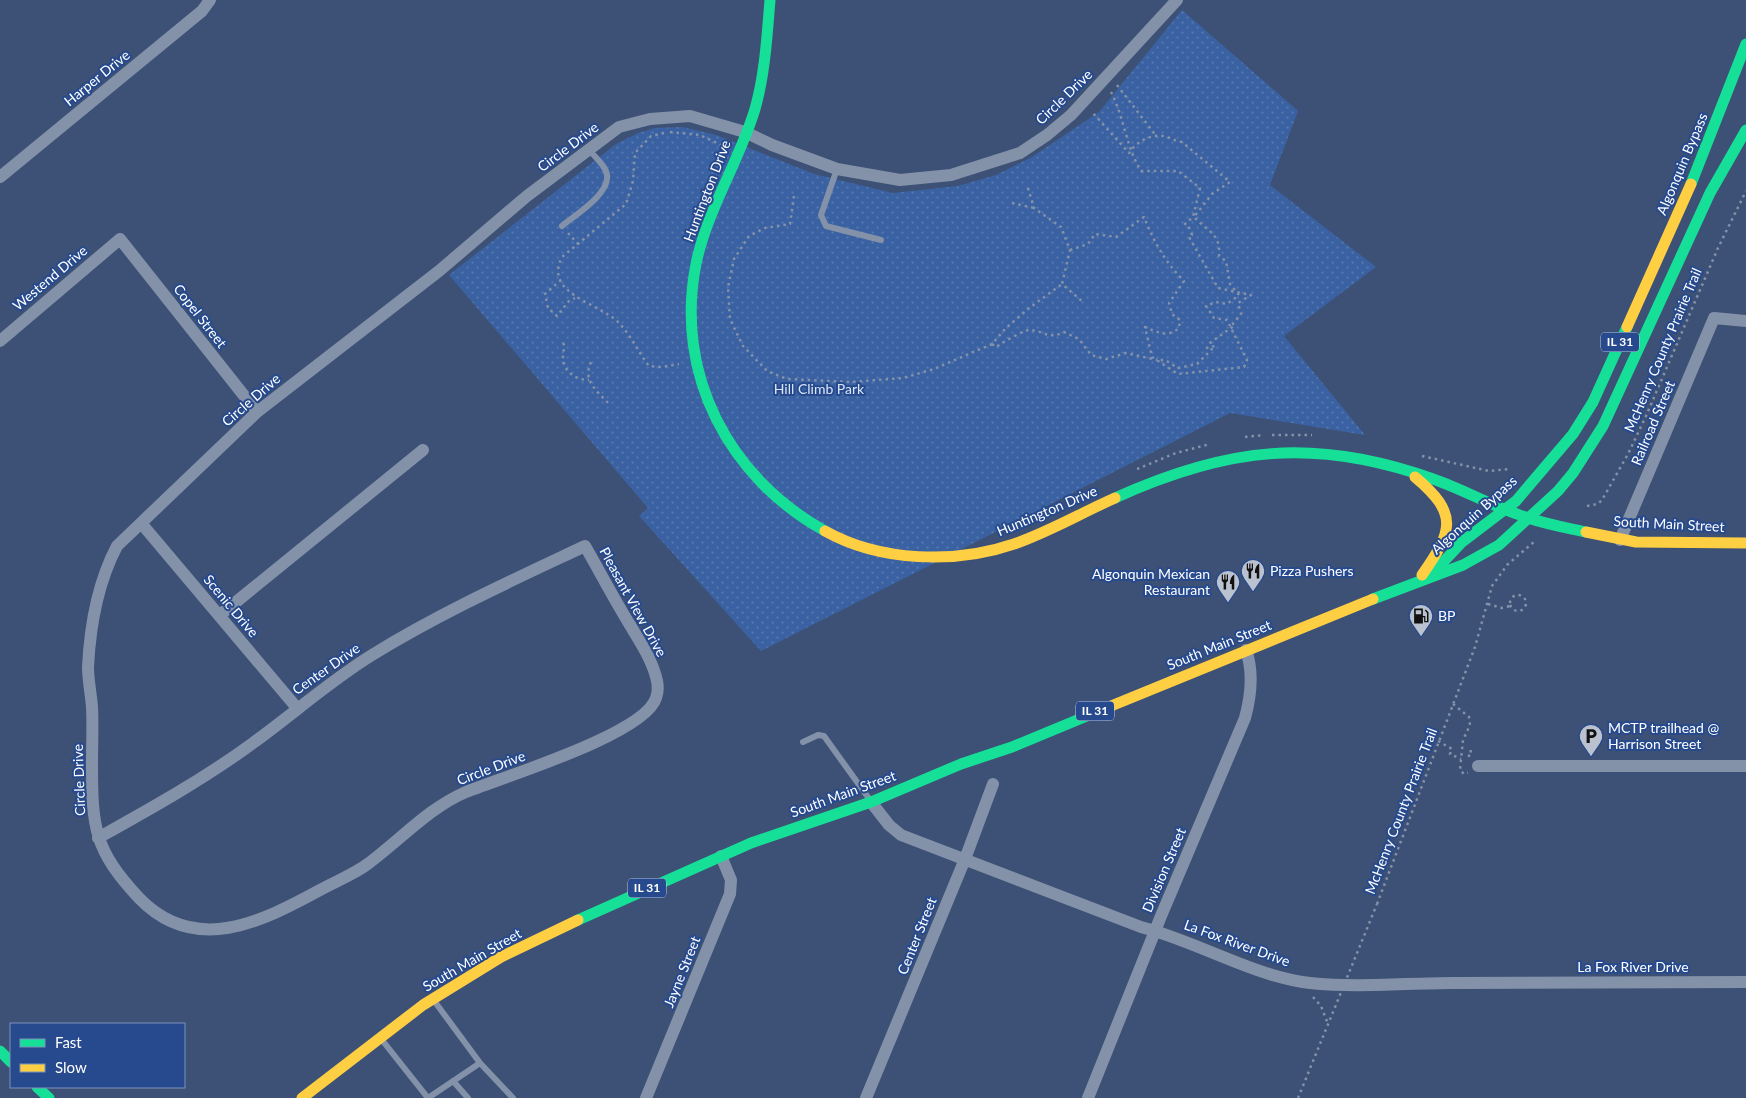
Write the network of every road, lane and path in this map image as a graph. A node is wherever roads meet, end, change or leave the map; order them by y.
1 (210, 0) edge
2 (770, 0) edge
3 (1176, 0) edge
4 (1746, 44) edge
5 (1117, 85) dead end
6 (1111, 92) dead end
7 (1092, 112) dead end
8 (1746, 130) edge
9 (745, 132) junction
10 (1157, 137) junction
11 (721, 145) dead end
12 (589, 150) junction
13 (1131, 150) junction
14 (837, 169) junction
15 (0, 177) edge
16 (1028, 188) dead end
17 (1746, 191) edge
18 (794, 196) dead end
19 (1012, 203) dead end
20 (1034, 208) junction
21 (562, 226) joint
22 (120, 239) joint
23 (881, 240) dead end
24 (578, 244) junction
25 (1070, 250) junction
26 (561, 280) junction
27 (1062, 284) junction
28 (1237, 293) junction
29 (576, 298) junction
30 (1084, 303) dead end
31 (1746, 321) edge
32 (1232, 329) junction
33 (0, 341) edge
34 (564, 343) dead end
35 (992, 344) junction
36 (1157, 360) junction
37 (591, 362) dead end
38 (682, 363) dead end
39 (589, 380) junction
40 (610, 405) dead end
41 (257, 412) junction
42 (1314, 436) dead end
43 (1243, 437) dead end
44 (1218, 442) dead end
45 (423, 450) dead end
46 (1415, 455) dead end
47 (1510, 469) dead end
48 (1134, 470) dead end
49 (1406, 470) junction
50 (1587, 506) dead end
51 (1505, 509) junction
52 (1530, 519) junction
53 (142, 523) junction
54 (1620, 540) junction
55 (1535, 541) dead end
56 (1746, 543) edge
57 (585, 546) joint
58 (1428, 578) junction
59 (1415, 585) junction
60 (1488, 604) junction
61 (1510, 606) junction
62 (220, 615) junction
63 (1246, 650) junction
64 (1453, 704) junction
65 (297, 708) junction
66 (606, 737) joint
67 (803, 742) dead end
68 (1438, 742) junction
69 (1461, 759) junction
70 (1478, 766) joint
71 (1746, 766) edge
72 (993, 784) dead end
73 (871, 802) junction
74 (98, 838) junction
75 (721, 856) junction
76 (965, 859) junction
77 (1156, 930) junction
78 (1746, 982) edge
79 (1309, 983) junction
80 (433, 999) junction
81 (1328, 1024) junction
82 (380, 1038) junction
83 (0, 1051) edge
84 (10, 1061) edge
85 (480, 1063) junction
86 (453, 1081) junction
87 (38, 1088) edge
88 (49, 1098) edge
89 (302, 1098) edge
90 (468, 1098) edge
91 (513, 1098) edge
92 (646, 1098) edge
93 (866, 1098) edge
94 (1088, 1098) edge
95 (1298, 1098) edge

1 - 15 street, Harper Drive
2 - 9 main road, Huntington Drive
3 - 14 street, Circle Drive
4 - 51 main road, Algonquin Bypass / IL 31
5 - 10 path
6 - 13 path
7 - 13 path
8 - 52 main road, Algonquin Bypass / IL 31
9 - 12 street, Circle Drive
9 - 14 street, Circle Drive
9 - 49 main road, Huntington Drive
10 - 13 path
10 - 28 path
11 - 24 path
12 - 21 lane
12 - 41 street, Circle Drive
13 - 28 path
14 - 23 lane
16 - 20 path
17 - 50 path, McHenry County Prairie Trail
18 - 35 path
19 - 20 path
20 - 25 path
21 - 24 path
22 - 33 street, Westend Drive
22 - 41 street, Copel Street
24 - 26 path
25 - 27 path
25 - 36 path
26 - 29 path
26 - 29 path
27 - 30 path
27 - 35 path
28 - 32 path
28 - 32 path
29 - 38 path
31 - 54 street, Railroad Street
32 - 36 path
32 - 36 path
34 - 39 path
35 - 36 path
37 - 39 path
39 - 40 path
41 - 53 street, Circle Drive
42 - 43 path
44 - 48 path
45 - 62 street
46 - 47 path
49 - 51 main road, Huntington Drive
49 - 59 main road
51 - 52 main road, South Main Street
51 - 58 main road, Algonquin Bypass / IL 31
52 - 54 main road, South Main Street
52 - 58 main road, Algonquin Bypass / IL 31
53 - 62 street, Scenic Drive
53 - 74 street, Circle Drive
54 - 56 main road, South Main Street
55 - 60 path, McHenry County Prairie Trail
57 - 65 street, Center Drive
57 - 66 street, Pleasant View Drive
58 - 59 main road, South Main Street / IL 31
59 - 63 main road, South Main Street / IL 31
60 - 61 path
60 - 64 path, McHenry County Prairie Trail
61 - 61 path
62 - 65 street, Scenic Drive
63 - 73 main road, South Main Street / IL 31
63 - 77 street, Division Street
64 - 68 path, McHenry County Prairie Trail
64 - 69 path
65 - 74 street, Center Drive
66 - 74 street, Circle Drive
67 - 73 lane
68 - 69 path
68 - 81 path, McHenry County Prairie Trail, bridge
69 - 70 path
70 - 71 street
72 - 76 street, Center Street
73 - 75 main road, South Main Street / IL 31
73 - 76 street, La Fox River Drive
75 - 80 main road, South Main Street / IL 31
75 - 92 street, Jayne Street
76 - 77 street, La Fox River Drive
76 - 93 street, Center Street
77 - 79 street, La Fox River Drive
77 - 94 street, Division Street
78 - 79 street, La Fox River Drive
79 - 81 path
80 - 82 main road, South Main Street / IL 31
80 - 85 lane
81 - 95 path, McHenry County Prairie Trail, bridge
82 - 86 lane
82 - 89 main road, South Main Street / IL 31
83 - 84 main road
85 - 86 lane
85 - 91 lane
86 - 90 lane
87 - 88 main road

